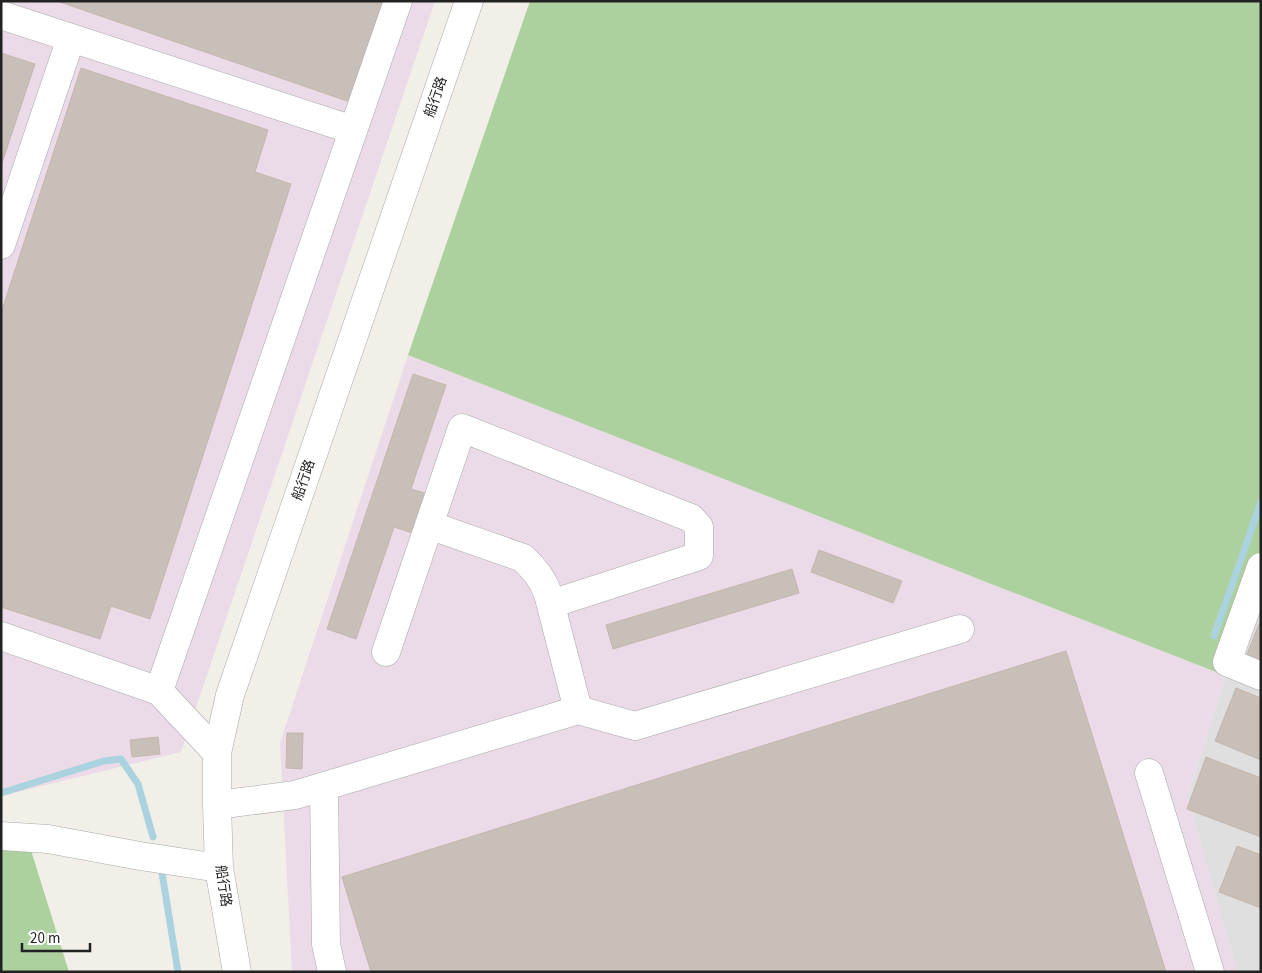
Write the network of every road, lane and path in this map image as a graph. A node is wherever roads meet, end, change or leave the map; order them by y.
1 (398, 1) edge
2 (469, 1) edge
3 (1, 15) edge
4 (71, 38) junction
5 (353, 130) junction
6 (1, 244) edge
7 (429, 525) junction
8 (1261, 567) edge
9 (551, 604) junction
10 (960, 629) dead end
11 (1, 636) edge
12 (386, 652) dead end
13 (1261, 676) edge
14 (159, 691) junction
15 (578, 710) junction
16 (217, 753) junction
17 (1149, 774) dead end
18 (324, 786) junction
19 (217, 805) junction
20 (1, 836) edge
21 (220, 868) junction
22 (237, 972) edge
23 (332, 972) edge
24 (1210, 972) edge

1 - 5 street
2 - 16 street, 船行路
3 - 4 street
4 - 5 street
4 - 6 street
5 - 14 street
7 - 9 street
7 - 9 street
7 - 12 street
8 - 13 street
9 - 15 street
10 - 15 street
11 - 14 street
14 - 16 street
15 - 18 street
16 - 19 street, 船行路
17 - 24 street
18 - 19 street
18 - 23 street
19 - 21 street, 船行路
20 - 21 street
21 - 22 street, 船行路

